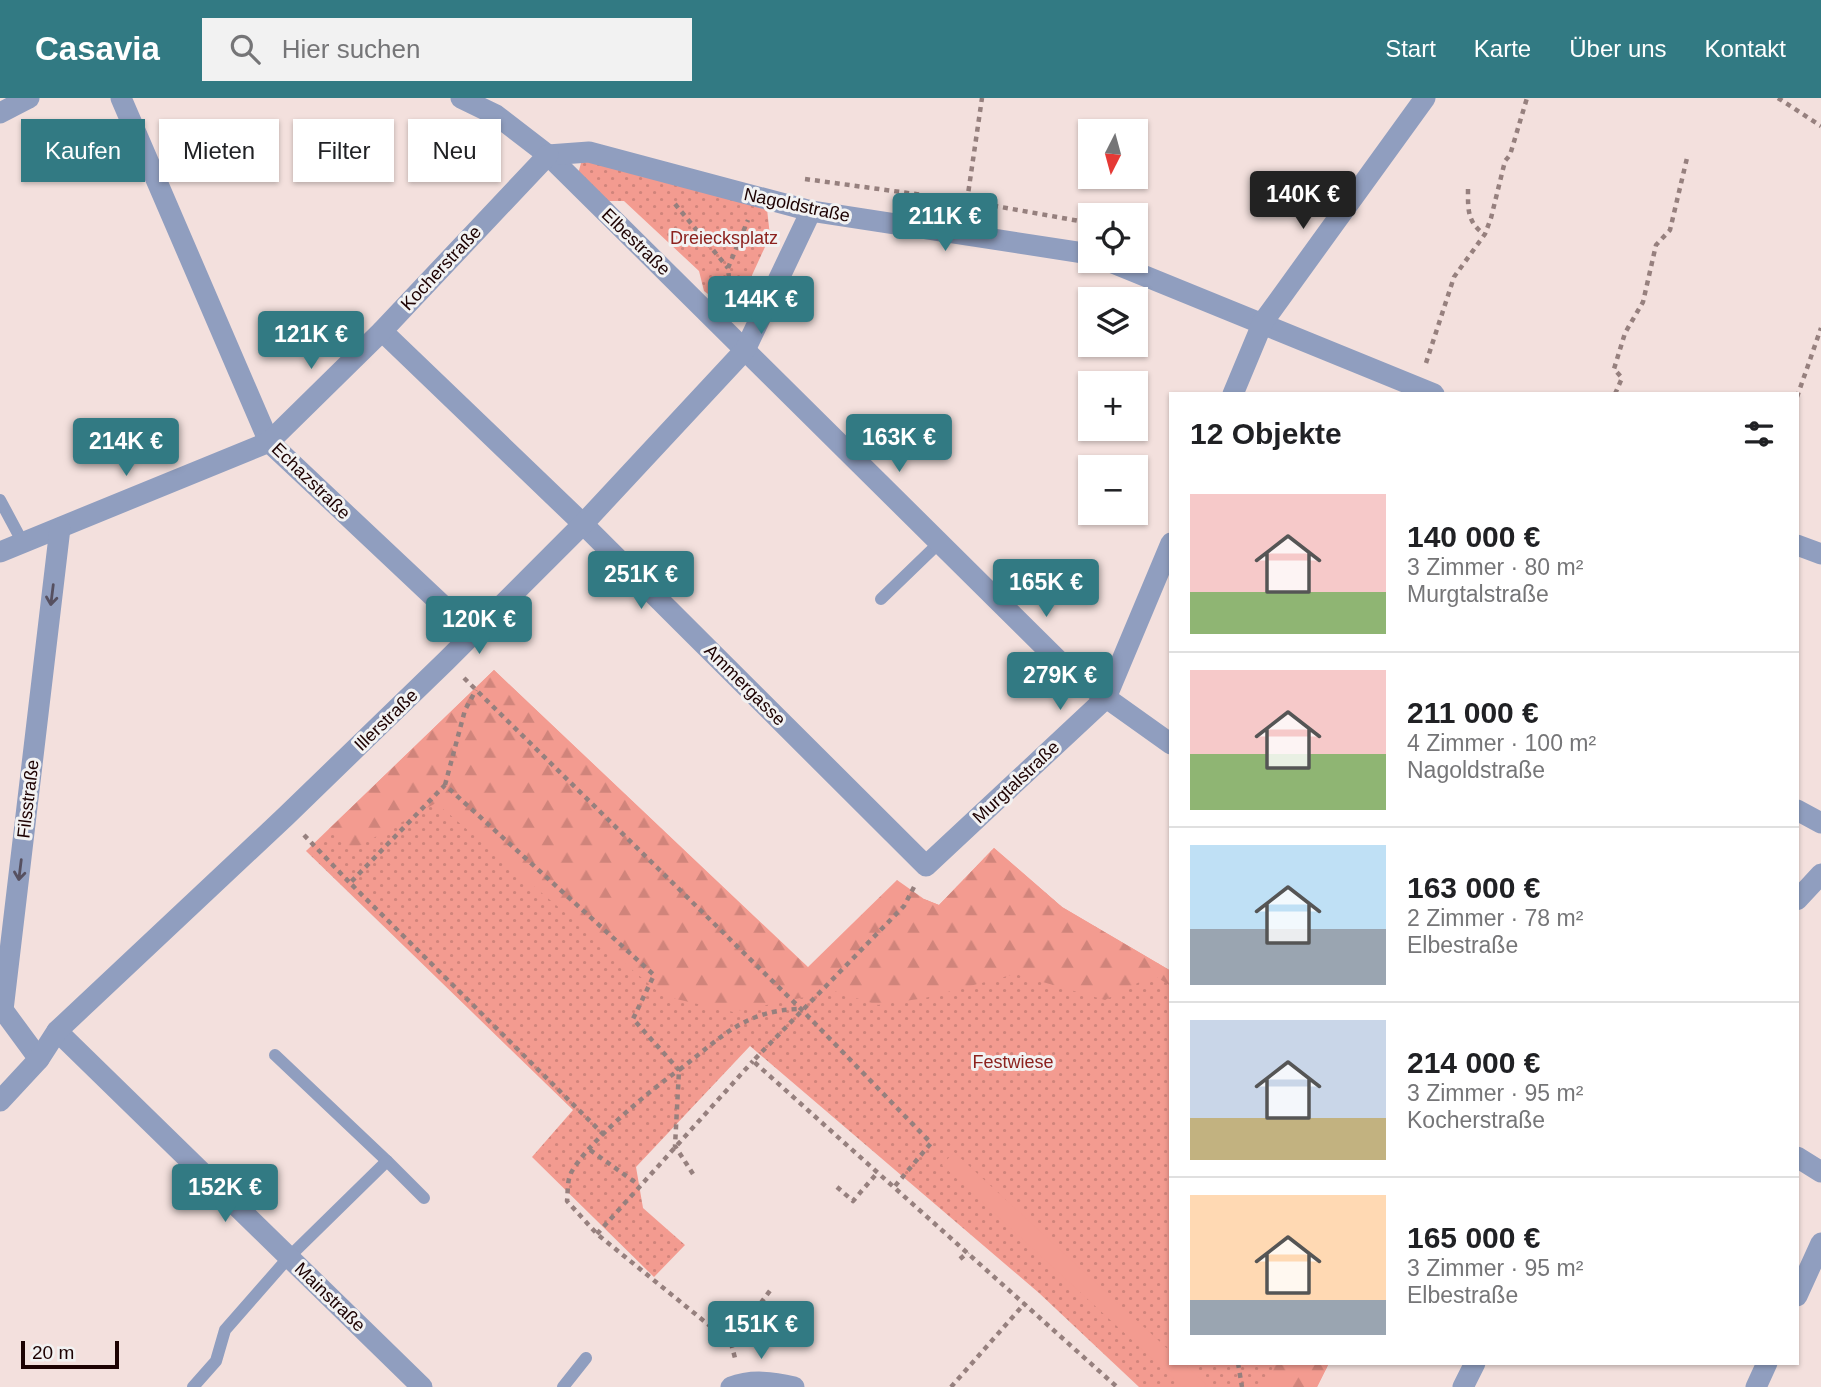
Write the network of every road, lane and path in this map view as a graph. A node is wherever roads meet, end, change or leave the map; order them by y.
1 (121, 98) edge
2 (461, 98) edge
3 (982, 98) edge
4 (1425, 98) edge
5 (1527, 98) edge
6 (1778, 98) edge
7 (1821, 126) edge
8 (548, 155) junction
9 (1687, 158) dead end
10 (648, 168) junction
11 (1468, 189) dead end
12 (968, 201) dead end
13 (811, 211) junction
14 (1485, 234) junction
15 (1078, 252) edge
16 (728, 268) dead end
17 (1138, 273) edge
18 (729, 283) dead end
19 (730, 293) dead end
20 (1263, 322) junction
21 (1821, 328) edge
22 (382, 331) junction
23 (745, 350) junction
24 (1427, 391) edge
25 (1234, 392) edge
26 (1616, 392) edge
27 (1799, 392) edge
28 (269, 442) junction
29 (0, 500) edge
30 (583, 524) junction
31 (60, 528) junction
32 (23, 542) junction
33 (939, 543) junction
34 (1799, 546) edge
35 (1169, 547) edge
36 (0, 552) edge
37 (1821, 554) edge
38 (881, 598) dead end
39 (472, 633) junction
40 (446, 661) junction
41 (476, 690) junction
42 (1106, 698) junction
43 (1169, 743) edge
44 (445, 785) junction
45 (1799, 811) edge
46 (286, 817) junction
47 (1821, 823) edge
48 (926, 866) joint
49 (1821, 874) edge
50 (350, 883) junction
51 (1799, 898) edge
52 (904, 906) dead end
53 (801, 1009) junction
54 (57, 1031) junction
55 (275, 1055) dead end
56 (39, 1059) junction
57 (753, 1061) junction
58 (679, 1070) junction
59 (0, 1101) edge
60 (604, 1135) junction
61 (675, 1146) junction
62 (590, 1150) junction
63 (1799, 1158) edge
64 (387, 1161) junction
65 (878, 1172) junction
66 (1821, 1172) edge
67 (694, 1174) dead end
68 (639, 1185) junction
69 (895, 1186) junction
70 (837, 1187) dead end
71 (424, 1198) dead end
72 (597, 1234) junction
73 (1821, 1243) edge
74 (968, 1252) junction
75 (289, 1257) junction
76 (960, 1259) dead end
77 (772, 1288) dead end
78 (1799, 1292) edge
79 (1025, 1303) junction
80 (731, 1343) junction
81 (586, 1358) dead end
82 (1238, 1365) edge
83 (1474, 1365) edge
84 (1766, 1365) edge
85 (736, 1385) edge
86 (192, 1387) edge
87 (422, 1387) edge
88 (563, 1387) edge
89 (794, 1387) edge
90 (951, 1387) edge
91 (1117, 1387) edge
92 (1242, 1387) edge
93 (1463, 1387) edge
94 (1756, 1387) edge

1 - 28 street, Echazstraße
2 - 8 street, Elbestraße
3 - 12 path
4 - 20 street
5 - 14 path
6 - 7 path
8 - 10 street, Nagoldstraße
8 - 22 street, Kocherstraße
8 - 23 street, Elbestraße
9 - 26 path
10 - 13 street, Nagoldstraße
10 - 16 path
11 - 14 path
13 - 15 street, Nagoldstraße
13 - 23 street, Illerstraße
14 - 24 path
17 - 20 street
18 - 19 path
20 - 24 street
20 - 25 street
21 - 27 path
22 - 28 street, Kocherstraße
22 - 30 street, Ammergasse
23 - 30 street, Illerstraße
23 - 33 street, Elbestraße
28 - 31 street, Kocherstraße
28 - 39 street, Echazstraße
29 - 32 lane
30 - 39 street, Illerstraße
30 - 48 street, Ammergasse
31 - 32 street, Kocherstraße
31 -> 56 street, Filsstraße
32 - 36 street, Kocherstraße
33 - 38 lane
33 - 42 street, Elbestraße
34 - 37 street
35 - 42 street, Murgtalstraße
39 - 40 street, Illerstraße
40 - 41 path
40 - 46 street, Illerstraße
41 - 44 path
41 - 53 path
42 - 43 street, Elbestraße
42 - 48 street, Murgtalstraße
44 - 50 path
44 - 58 path
45 - 47 street
46 - 50 path
46 - 54 street, Illerstraße
49 - 51 street
50 - 60 path
52 - 53 path
53 - 57 path
53 - 58 path
53 - 69 path
54 - 56 street, Illerstraße
54 - 75 street, Mainstraße
55 - 64 lane
56 - 59 street, Illerstraße
57 - 61 path
57 - 65 path
58 - 60 path
58 - 61 path
60 - 62 path
61 - 67 path
61 - 68 path
62 - 68 path
62 - 72 path
63 - 66 street
64 - 71 lane
64 - 75 lane
65 - 69 path
65 - 70 path
68 - 72 path
69 - 74 path
72 - 80 path
73 - 78 street
74 - 76 path
74 - 79 path
75 - 86 lane
75 - 87 street, Mainstraße
77 - 80 path
79 - 90 path
79 - 91 path
80 - 85 path
81 - 88 lane
82 - 92 path
83 - 93 street
84 - 94 street
85 - 89 street

